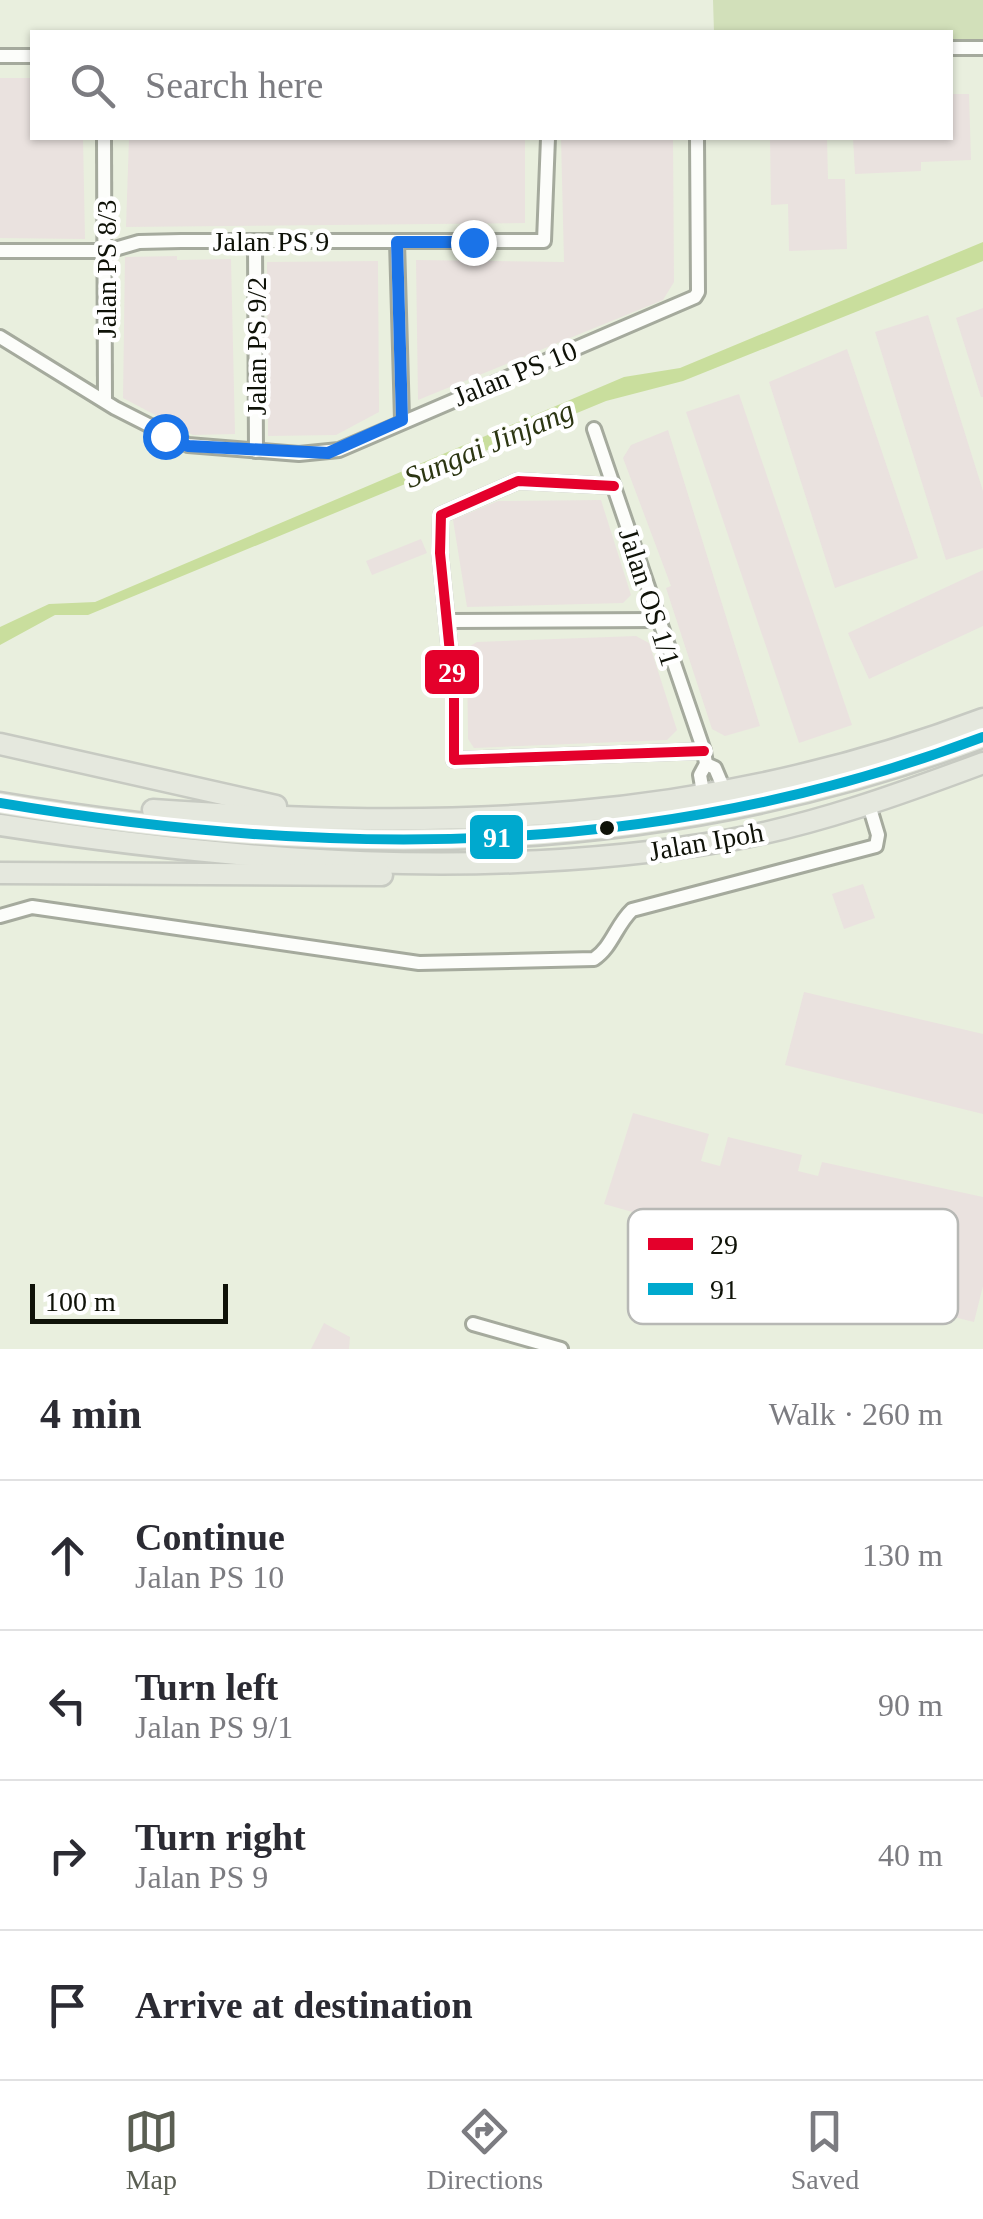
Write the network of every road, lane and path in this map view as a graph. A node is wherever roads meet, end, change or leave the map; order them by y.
1 (953, 48) edge
2 (983, 48) edge
3 (0, 56) edge
4 (30, 56) edge
5 (104, 140) edge
6 (548, 140) edge
7 (697, 140) edge
8 (255, 242) junction
9 (397, 242) junction
10 (0, 252) edge
11 (108, 252) junction
12 (0, 337) edge
13 (105, 400) junction
14 (402, 420) junction
15 (594, 429) dead end
16 (256, 451) junction
17 (614, 486) junction
18 (449, 620) junction
19 (657, 620) junction
20 (981, 724) edge
21 (0, 744) edge
22 (705, 758) junction
23 (983, 763) edge
24 (726, 794) junction
25 (704, 798) junction
26 (0, 799) edge
27 (869, 805) junction
28 (426, 822) junction
29 (0, 825) edge
30 (624, 855) junction
31 (0, 873) edge
32 (0, 916) edge
33 (473, 1324) dead end
34 (560, 1349) edge

1 - 2 street
3 - 4 street
5 - 11 street, Jalan PS 8/3
6 - 9 street, Jalan PS 9
7 - 14 street, Jalan PS 10
8 - 9 street, Jalan PS 9
8 - 11 street, Jalan PS 9
8 - 16 street, Jalan PS 9/2
9 - 14 street
10 - 11 street, Jalan PS 9
11 - 13 street, Jalan PS 8/3
12 - 13 street, Jalan PS 10
13 - 16 street, Jalan PS 10
14 - 16 street, Jalan PS 10
15 - 17 street, Jalan OS 1/1
17 - 18 street
17 - 19 street, Jalan OS 1/1
18 - 19 street
18 - 22 street
19 - 22 street, Jalan OS 1/1
20 - 24 highway
20 - 26 highway, Jalan Ipoh
21 - 28 highway
22 - 24 street, Jalan OS 1/1
22 - 25 street, Jalan OS 1/1
23 - 27 highway, Jalan Ipoh
24 - 25 highway
25 - 28 highway
26 - 28 highway
27 - 30 highway, Jalan Ipoh
27 - 32 street
29 - 30 highway, Jalan Ipoh
30 - 31 highway
33 - 34 street

